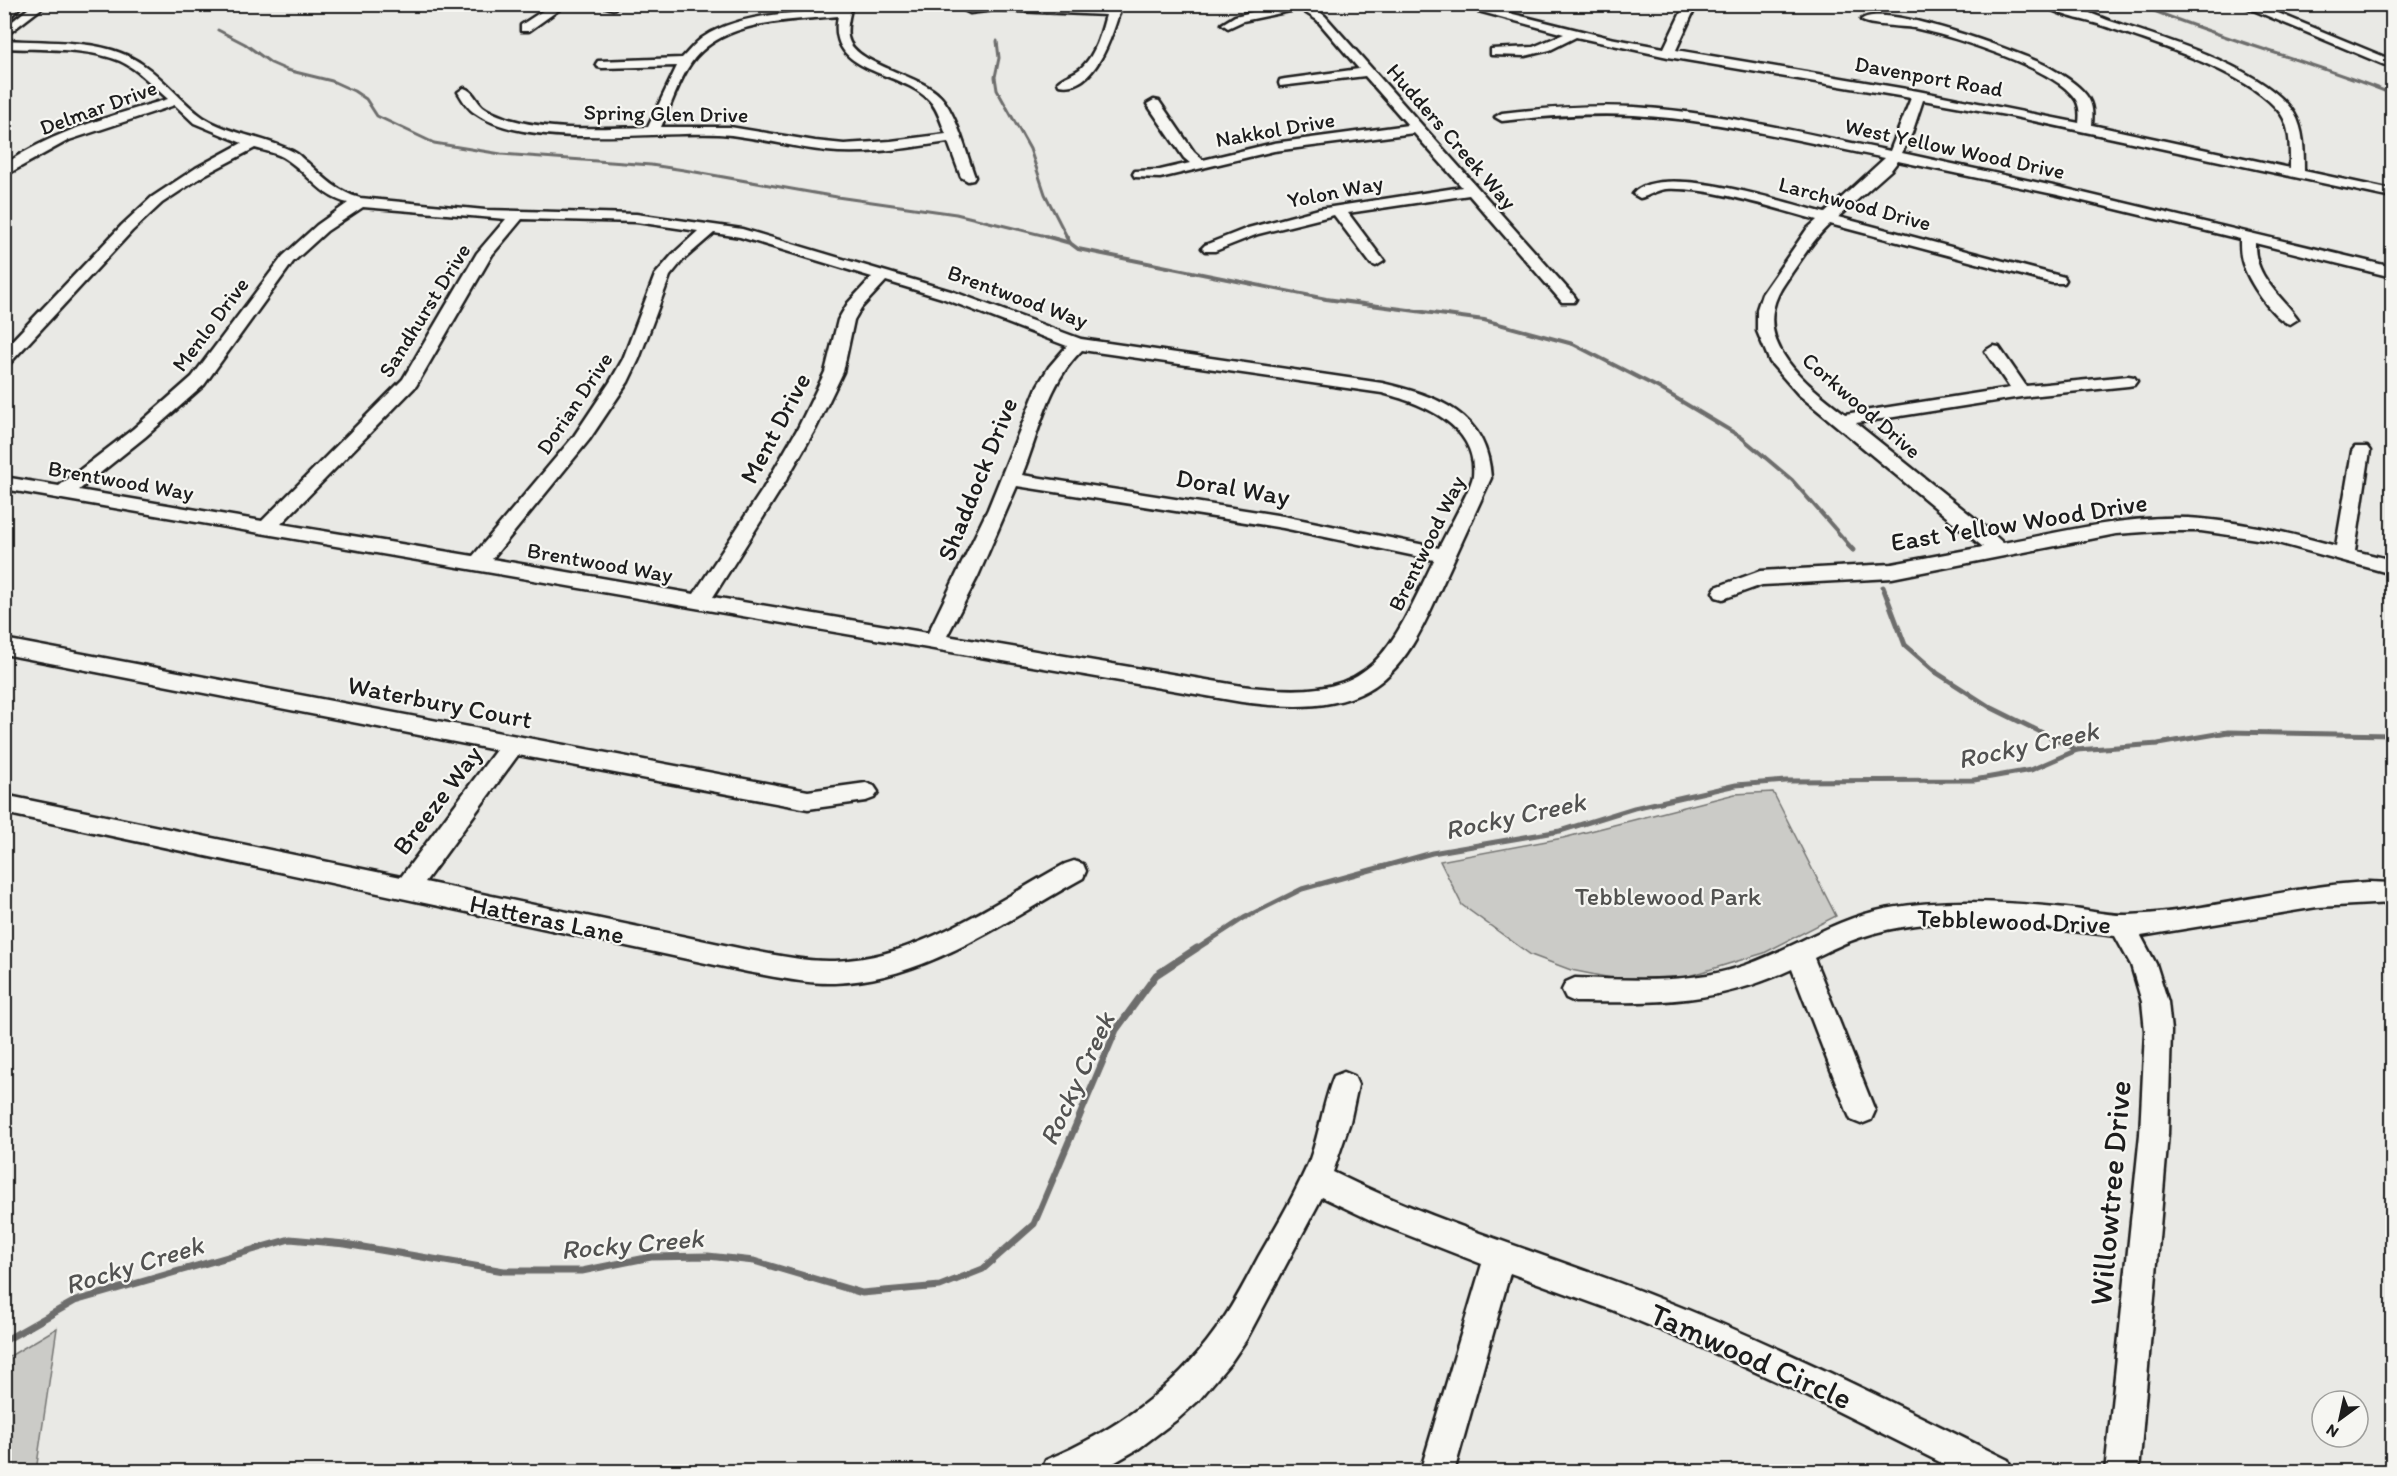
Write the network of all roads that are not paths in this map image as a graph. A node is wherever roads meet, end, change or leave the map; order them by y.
1 (15, 4) edge
2 (42, 4) edge
3 (562, 4) edge
4 (1301, 4) edge
5 (1457, 4) edge
6 (1691, 4) edge
7 (2048, 4) edge
8 (2244, 4) edge
9 (845, 8) edge
10 (1114, 8) edge
11 (970, 10) dead end
12 (4, 13) edge
13 (1867, 20) dead end
14 (1228, 24) dead end
15 (525, 28) dead end
16 (4, 34) edge
17 (1573, 34) junction
18 (4, 44) edge
19 (1495, 52) dead end
20 (1668, 53) junction
21 (685, 63) junction
22 (602, 64) dead end
23 (2392, 64) edge
24 (1369, 72) junction
25 (1064, 82) dead end
26 (1286, 83) dead end
27 (464, 92) dead end
28 (1918, 95) junction
29 (176, 101) junction
30 (1154, 104) dead end
31 (1502, 117) dead end
32 (2085, 127) junction
33 (1418, 128) junction
34 (653, 130) junction
35 (952, 137) junction
36 (254, 143) junction
37 (1895, 156) junction
38 (1200, 164) junction
39 (4, 172) edge
40 (2297, 173) junction
41 (1140, 174) dead end
42 (968, 177) dead end
43 (1472, 190) junction
44 (1640, 194) dead end
45 (2392, 194) edge
46 (360, 202) junction
47 (1338, 210) junction
48 (518, 216) junction
49 (1828, 217) junction
50 (711, 228) junction
51 (2248, 237) junction
52 (1210, 248) dead end
53 (1377, 261) dead end
54 (2392, 272) edge
55 (882, 276) junction
56 (2058, 280) dead end
57 (1568, 299) dead end
58 (2290, 319) dead end
59 (1078, 344) junction
60 (1993, 351) dead end
61 (4, 359) edge
62 (2128, 381) dead end
63 (2020, 392) junction
64 (1840, 420) junction
65 (2361, 450) dead end
66 (1010, 479) junction
67 (4, 483) edge
68 (63, 493) junction
69 (266, 528) junction
70 (2000, 552) junction
71 (2345, 554) junction
72 (1445, 556) junction
73 (477, 564) junction
74 (2392, 567) edge
75 (1723, 592) dead end
76 (699, 602) junction
77 (934, 641) junction
78 (4, 646) edge
79 (513, 746) junction
80 (866, 792) dead end
81 (4, 804) edge
82 (1074, 871) dead end
83 (406, 889) junction
84 (2392, 893) edge
85 (2123, 926) junction
86 (1799, 952) junction
87 (1575, 990) dead end
88 (1344, 1085) dead end
89 (1861, 1111) dead end
90 (1316, 1179) junction
91 (1500, 1254) junction
92 (1058, 1472) edge
93 (1437, 1472) edge
94 (1996, 1472) edge
95 (2122, 1472) edge

1 - 12 highway
2 - 16 street
3 - 15 street
4 - 14 street
4 - 24 street, Hudders Creek Way
5 - 17 street, Davenport Road
6 - 20 street
7 - 40 street
8 - 23 street
9 - 21 street
9 - 35 street
10 - 11 street
10 - 25 street
13 - 32 street
17 - 19 street
17 - 20 street, Davenport Road
18 - 29 street, Brentwood Way
20 - 28 street, Davenport Road
21 - 22 street
21 - 34 street
24 - 26 street
24 - 33 street, Hudders Creek Way
27 - 34 street, Spring Glen Drive
28 - 32 street, Davenport Road
28 - 37 street, Corkwood Drive
29 - 36 street, Brentwood Way
29 - 39 street, Delmar Drive
30 - 38 street
31 - 37 street, West Yellow Wood Drive
32 - 40 street, Davenport Road
33 - 38 street, Nakkol Drive
33 - 43 street, Hudders Creek Way
34 - 35 street, Spring Glen Drive
35 - 42 street
36 - 46 street, Brentwood Way
36 - 61 street
37 - 49 street, Corkwood Drive
37 - 51 street, West Yellow Wood Drive
38 - 41 street, Nakkol Drive
40 - 45 street, Davenport Road
43 - 47 street, Yolon Way
43 - 57 street, Hudders Creek Way
44 - 49 street, Larchwood Drive
46 - 48 street, Brentwood Way
46 - 68 street, Menlo Drive
47 - 52 street, Yolon Way
47 - 53 street
48 - 50 street, Brentwood Way
48 - 69 street, Sandhurst Drive
49 - 56 street, Larchwood Drive
49 - 64 street, Corkwood Drive
50 - 55 street, Brentwood Way
50 - 73 street, Dorian Drive
51 - 54 street, West Yellow Wood Drive
51 - 58 street
55 - 59 street, Brentwood Way
55 - 76 street, Ment Drive
59 - 66 street, Shaddock Drive
59 - 72 street, Brentwood Way
60 - 63 street
62 - 63 street
63 - 64 street
64 - 70 street, Corkwood Drive
65 - 71 street
66 - 72 street, Doral Way
66 - 77 street, Shaddock Drive
67 - 68 street, Brentwood Way
68 - 69 street, Brentwood Way
69 - 73 street, Brentwood Way
70 - 71 street, East Yellow Wood Drive
70 - 75 street, East Yellow Wood Drive
71 - 74 street, East Yellow Wood Drive
72 - 77 street, Brentwood Way
73 - 76 street, Brentwood Way
76 - 77 street, Brentwood Way
78 - 79 street, Waterbury Court
79 - 80 street, Waterbury Court
79 - 83 street, Breeze Way
81 - 83 street, Hatteras Lane
82 - 83 street, Hatteras Lane
84 - 85 street, Tebblewood Drive
85 - 86 street, Tebblewood Drive
85 - 95 street, Willowtree Drive
86 - 87 street, Tebblewood Drive
86 - 89 street
88 - 90 street
90 - 91 street, Tamwood Circle
90 - 92 street
91 - 93 street
91 - 94 street, Tamwood Circle

